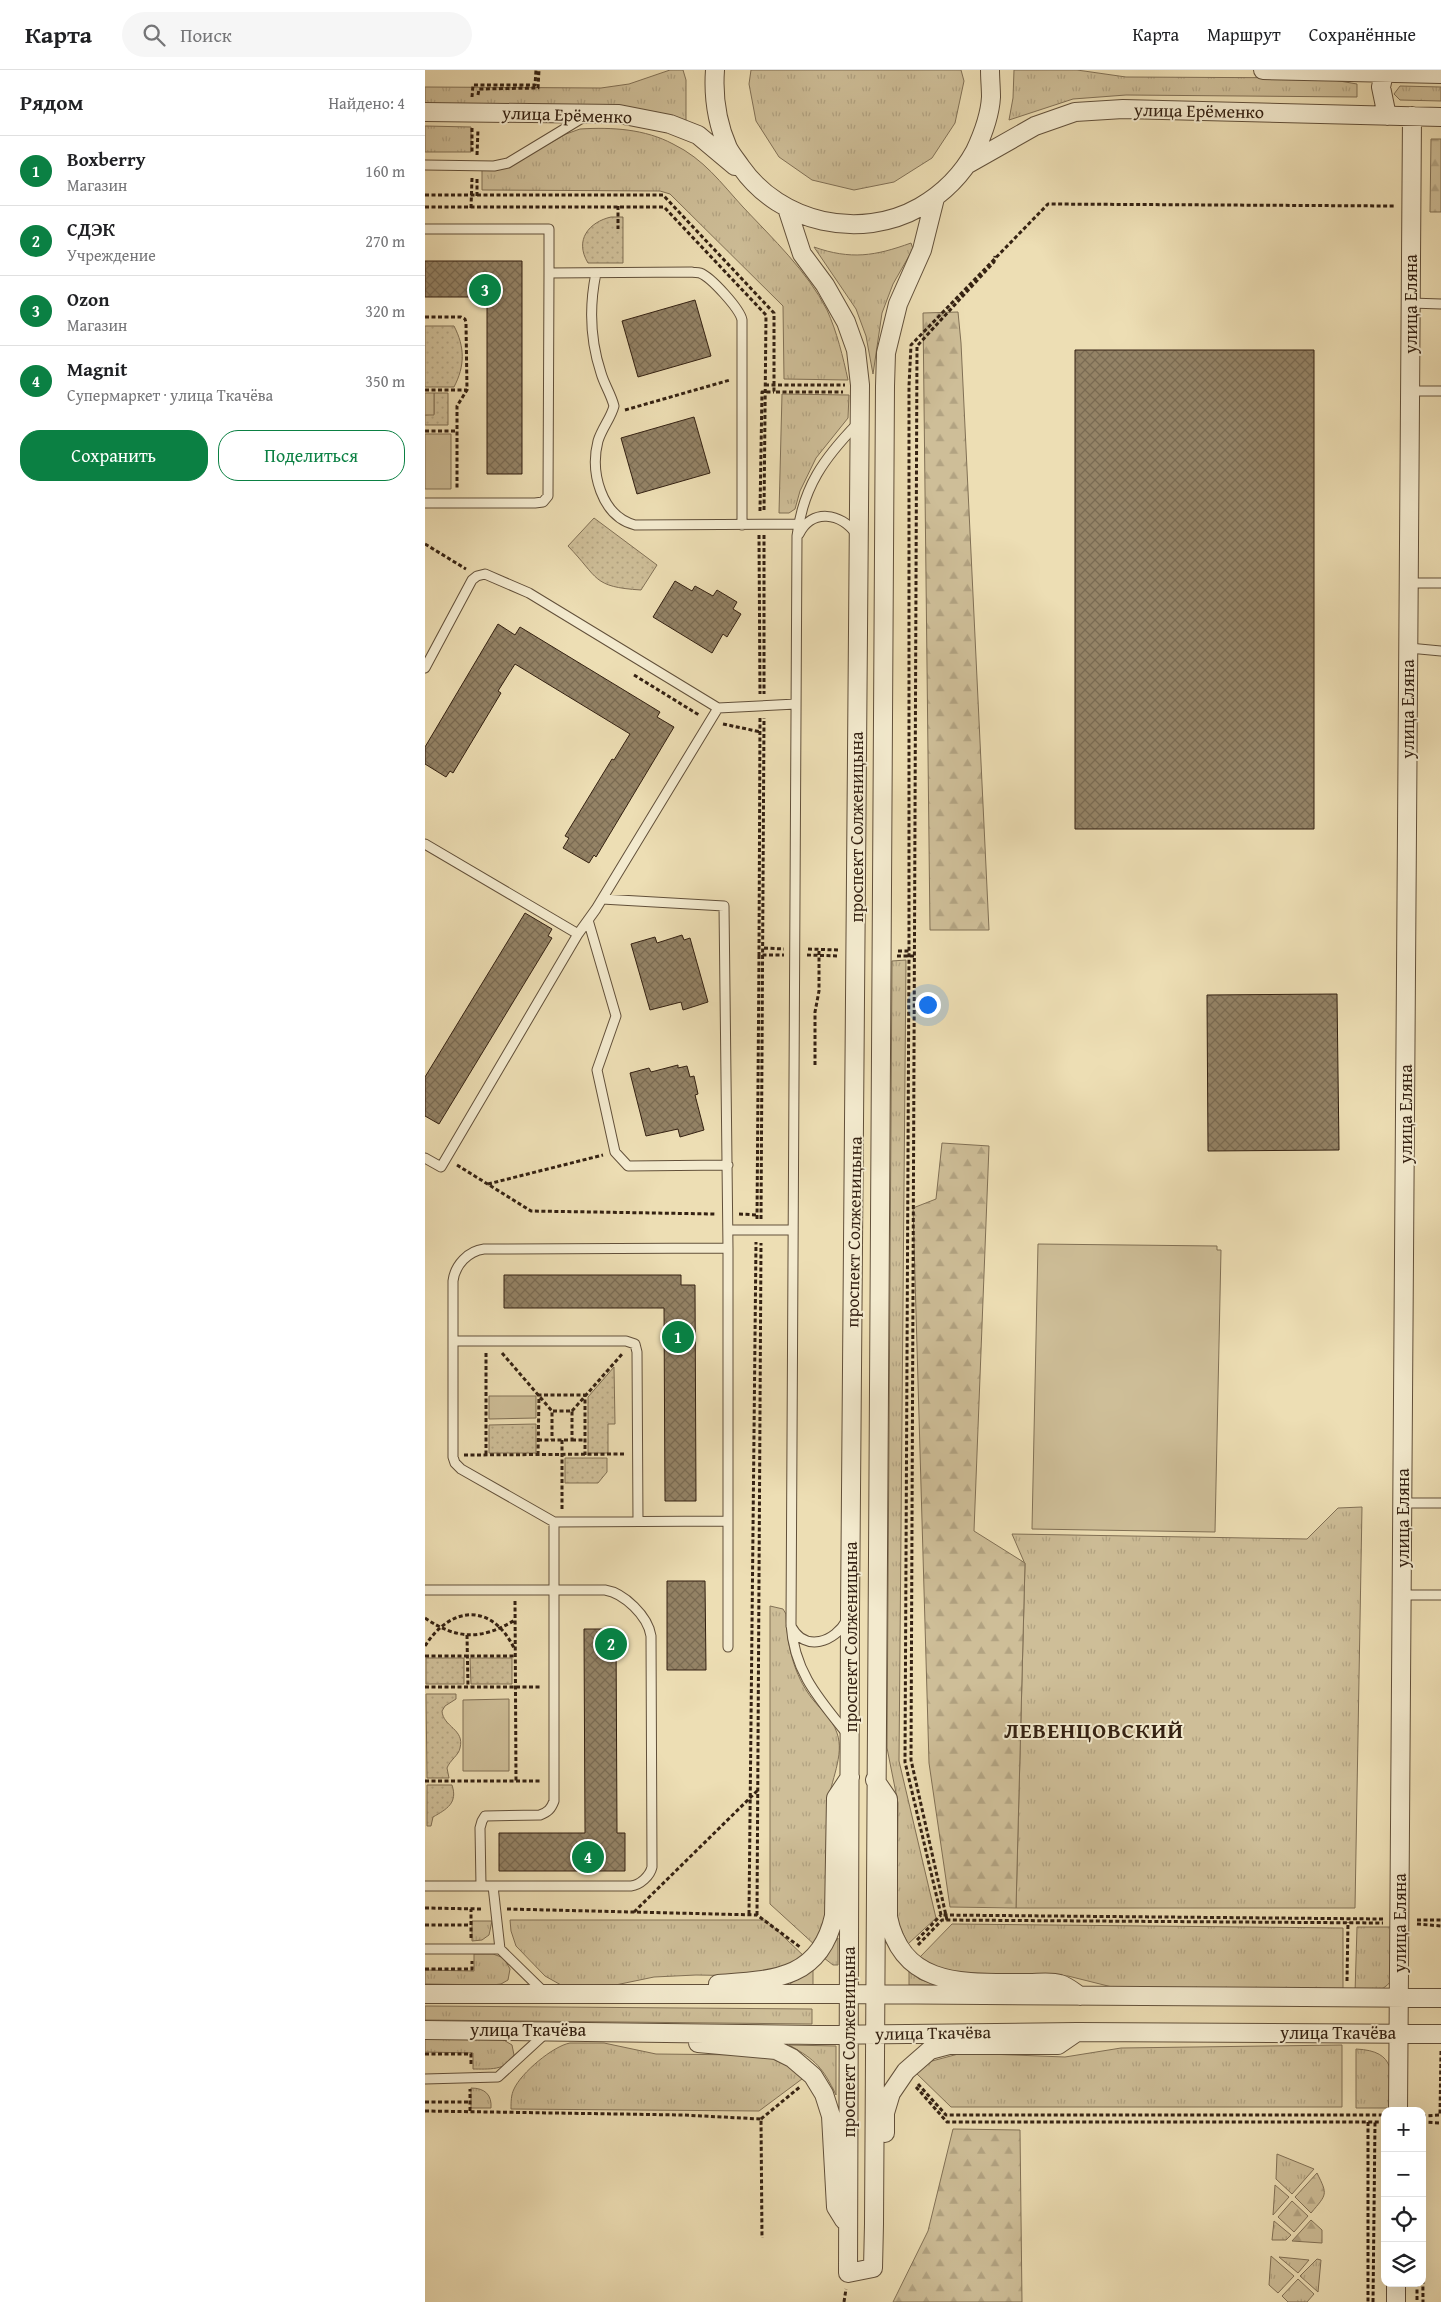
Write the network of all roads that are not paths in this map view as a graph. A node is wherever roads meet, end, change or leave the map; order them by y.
1 (715, 70) edge
2 (990, 70) edge
3 (1263, 70) edge
4 (1384, 71) edge
5 (1441, 74) edge
6 (425, 112) edge
7 (592, 112) junction
8 (1387, 116) junction
9 (1412, 116) junction
10 (1441, 117) edge
11 (968, 164) junction
12 (425, 165) edge
13 (750, 180) junction
14 (935, 198) junction
15 (787, 208) junction
16 (425, 229) edge
17 (549, 272) junction
18 (596, 272) junction
19 (1411, 303) junction
20 (1441, 304) edge
21 (1410, 391) junction
22 (1441, 391) edge
23 (860, 422) junction
24 (425, 503) edge
25 (799, 524) junction
26 (742, 525) junction
27 (797, 536) junction
28 (859, 539) junction
29 (1441, 583) edge
30 (1409, 584) junction
31 (1409, 648) junction
32 (1441, 651) edge
33 (425, 668) edge
34 (797, 704) junction
35 (718, 708) junction
36 (425, 844) edge
37 (602, 899) junction
38 (588, 920) junction
39 (578, 934) junction
40 (425, 1158) edge
41 (728, 1165) junction
42 (728, 1230) junction
43 (793, 1230) junction
44 (728, 1248) junction
45 (453, 1341) junction
46 (1403, 1502) junction
47 (1441, 1503) edge
48 (728, 1521) junction
49 (558, 1522) junction
50 (638, 1522) junction
51 (425, 1590) edge
52 (554, 1590) junction
53 (1402, 1595) junction
54 (1441, 1595) edge
55 (850, 1616) junction
56 (791, 1624) junction
57 (728, 1647) dead end
58 (850, 1739) junction
59 (850, 1777) junction
60 (875, 1780) junction
61 (425, 1886) edge
62 (481, 1886) junction
63 (493, 1886) junction
64 (425, 1949) edge
65 (499, 1949) junction
66 (425, 1994) edge
67 (849, 1994) junction
68 (874, 1994) junction
69 (547, 1995) junction
70 (659, 1995) junction
71 (1080, 1996) junction
72 (1400, 1998) junction
73 (1441, 1998) edge
74 (425, 2030) edge
75 (548, 2031) junction
76 (657, 2032) junction
77 (1077, 2032) junction
78 (875, 2033) junction
79 (848, 2034) junction
80 (1398, 2034) junction
81 (1441, 2034) edge
82 (425, 2079) edge
83 (1398, 2107) edge
84 (873, 2224) junction
85 (848, 2225) junction
86 (1396, 2287) edge
87 (1396, 2302) edge

1 - 13 street
2 - 11 street
3 - 4 street
4 - 5 street
4 - 8 street
6 - 7 street, улица Ерёменко
7 - 12 lane
7 - 13 street, улица Ерёменко
8 - 9 street, улица Ерёменко
8 - 11 street, улица Ерёменко
9 - 10 street, улица Ерёменко
9 - 19 street, улица Еляна
11 - 14 street
13 - 15 street
14 - 15 street
14 - 60 street, проспект Солженицына
15 - 23 street, проспект Солженицына
16 - 17 lane
17 - 18 lane
17 - 24 lane
18 - 26 lane
18 - 26 lane
19 - 20 lane
19 - 21 street, улица Еляна
21 - 22 lane
21 - 30 street, улица Еляна
23 - 25 lane
23 - 28 street, проспект Солженицына
25 - 26 lane
25 - 27 lane
27 - 28 lane
27 - 34 lane
28 - 55 street, проспект Солженицына
29 - 30 lane
30 - 31 street, улица Еляна
31 - 32 lane
31 - 46 street, улица Еляна
33 - 35 lane
34 - 35 lane
34 - 43 lane
35 - 37 lane
36 - 39 lane
37 - 38 lane
37 - 41 lane
38 - 39 lane
38 - 41 lane
39 - 40 lane
41 - 42 lane
42 - 43 lane
42 - 44 lane
43 - 56 lane
44 - 45 lane
44 - 48 lane
45 - 49 lane
45 - 50 lane
46 - 47 lane
46 - 53 street, улица Еляна
48 - 50 lane
48 - 57 lane
49 - 50 lane
49 - 52 lane
51 - 52 lane
52 - 62 lane
52 - 63 lane
53 - 54 lane
53 - 72 street, улица Еляна
55 - 56 lane
55 - 58 street, проспект Солженицына
56 - 58 lane
58 - 59 street, проспект Солженицына
59 - 67 street, проспект Солженицына
59 - 70 street
60 - 68 street, проспект Солженицына
60 - 71 street
61 - 62 lane
62 - 63 lane
63 - 65 lane
64 - 65 lane
65 - 69 lane
66 - 69 street, улица Ткачёва
67 - 68 street, улица Ткачёва
67 - 70 street, улица Ткачёва
67 - 79 street, проспект Солженицына
68 - 71 street, улица Ткачёва
68 - 78 street, проспект Солженицына
69 - 70 street, улица Ткачёва
71 - 72 street, улица Ткачёва
72 - 73 street, улица Ткачёва
72 - 80 street, улица Еляна
74 - 75 street, улица Ткачёва
75 - 76 street, улица Ткачёва
75 - 82 lane
76 - 79 street, улица Ткачёва
76 - 85 street
77 - 78 street, улица Ткачёва
77 - 80 street, улица Ткачёва
77 - 84 street
78 - 79 street, улица Ткачёва
78 - 84 street, проспект Солженицына
79 - 85 street, проспект Солженицына
80 - 81 street, улица Ткачёва
80 - 83 street, улица Еляна
84 - 85 street, проспект Солженицына
86 - 87 street

